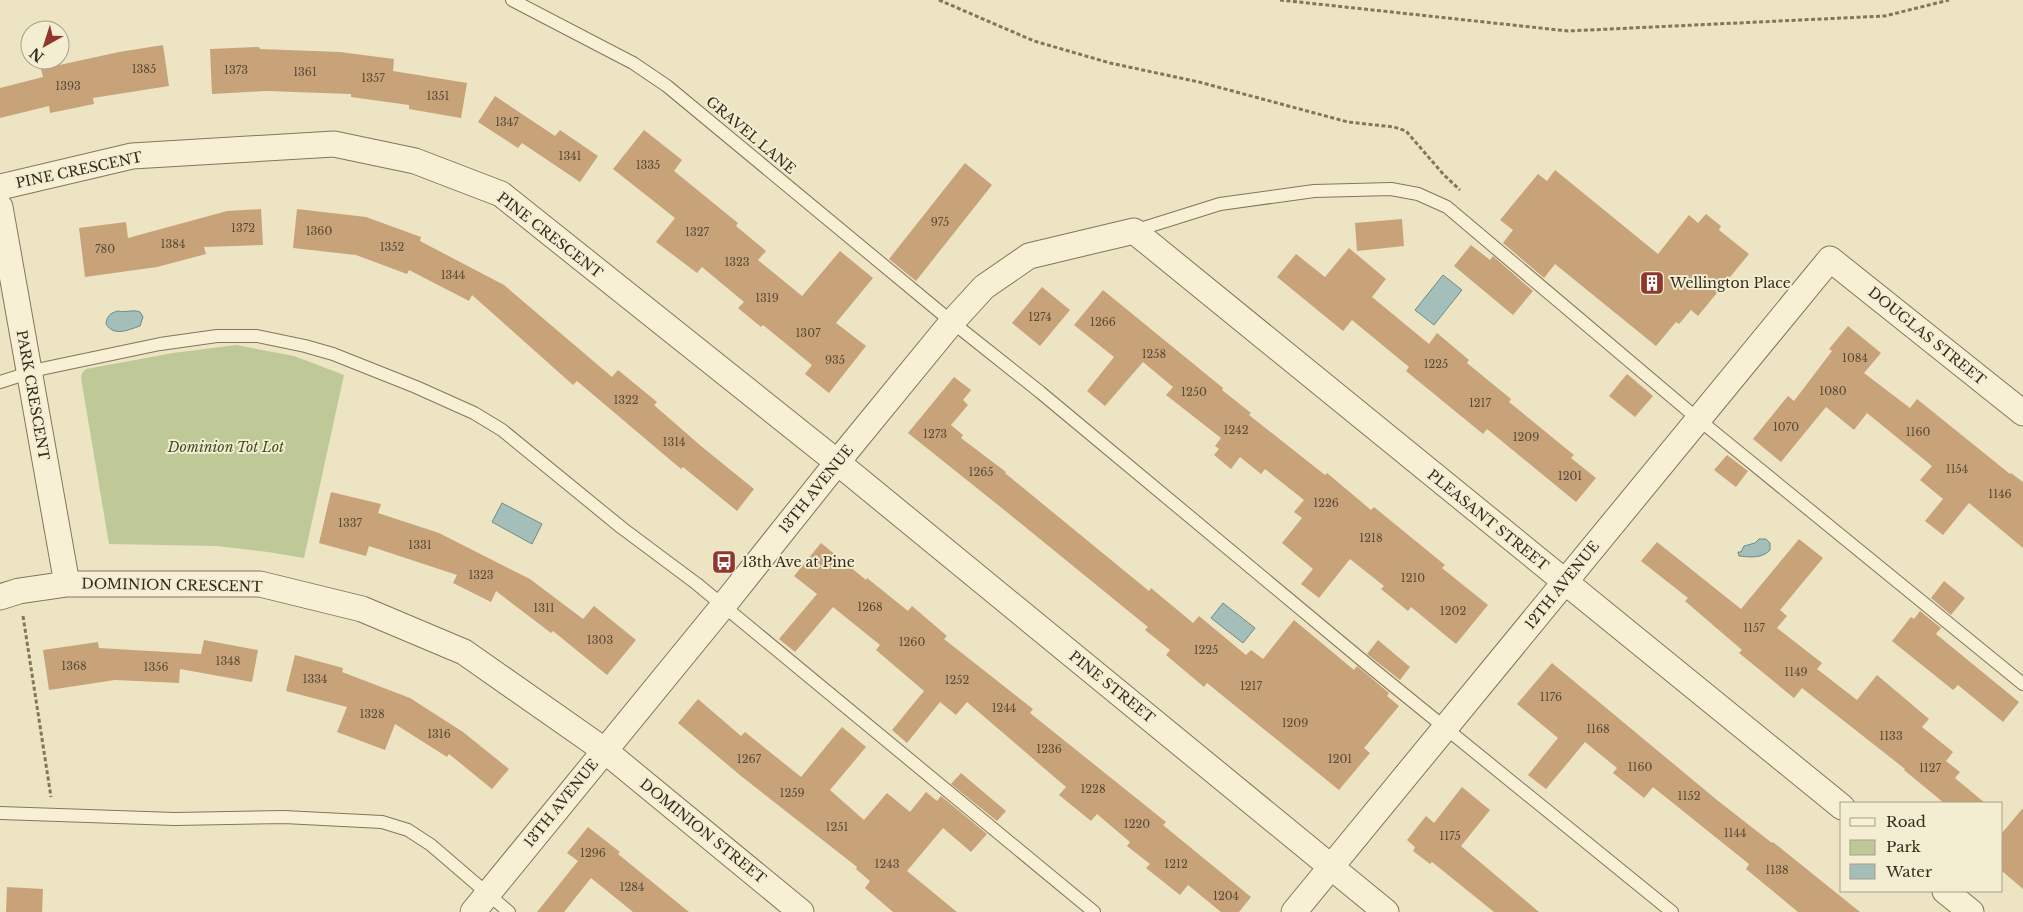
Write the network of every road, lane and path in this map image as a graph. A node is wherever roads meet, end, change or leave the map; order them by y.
1 (512, 0) edge
2 (939, 0) edge
3 (1280, 0) edge
4 (1950, 0) edge
5 (0, 187) edge
6 (1460, 190) dead end
7 (0, 207) edge
8 (1134, 231) junction
9 (1830, 259) joint
10 (952, 322) junction
11 (29, 373) junction
12 (0, 382) edge
13 (2023, 413) edge
14 (1698, 419) junction
15 (837, 462) junction
16 (1564, 582) junction
17 (67, 584) junction
18 (10, 594) edge
19 (723, 606) junction
20 (2023, 684) edge
21 (1447, 728) junction
22 (604, 750) junction
23 (1840, 805) edge
24 (0, 813) edge
25 (54, 815) junction
26 (1331, 867) junction
27 (1946, 892) edge
28 (488, 893) junction
29 (473, 912) edge
30 (509, 912) edge
31 (801, 912) edge
32 (1094, 912) edge
33 (1294, 912) edge
34 (1386, 912) edge
35 (1672, 912) edge
36 (1971, 912) edge

1 - 10 lane, GRAVEL LANE
2 - 6 path
3 - 4 path
5 - 15 street, PINE CRESCENT
7 - 11 street, PARK CRESCENT
8 - 10 street, 13TH AVENUE
8 - 14 lane
8 - 16 street, PLEASANT STREET
9 - 13 street, DOUGLAS STREET
9 - 14 street, 12TH AVENUE
10 - 15 street, 13TH AVENUE
10 - 21 lane, GRAVEL LANE
11 - 12 lane
11 - 17 street, PARK CRESCENT
11 - 19 lane
14 - 16 street, 12TH AVENUE
14 - 20 lane
15 - 19 street, 13TH AVENUE
15 - 26 street, PINE STREET
16 - 21 street, 12TH AVENUE
16 - 23 street, PLEASANT STREET
17 - 18 street, DOMINION CRESCENT
17 - 22 street, DOMINION CRESCENT
18 - 25 path
19 - 22 street, 13TH AVENUE
19 - 32 lane
21 - 26 street, 12TH AVENUE
21 - 35 lane, GRAVEL LANE
22 - 28 street, 13TH AVENUE
22 - 31 street, DOMINION STREET
24 - 25 lane
25 - 28 lane
26 - 33 street, 12TH AVENUE
26 - 34 street, PINE STREET
27 - 36 street
28 - 29 street, 13TH AVENUE
28 - 30 lane

